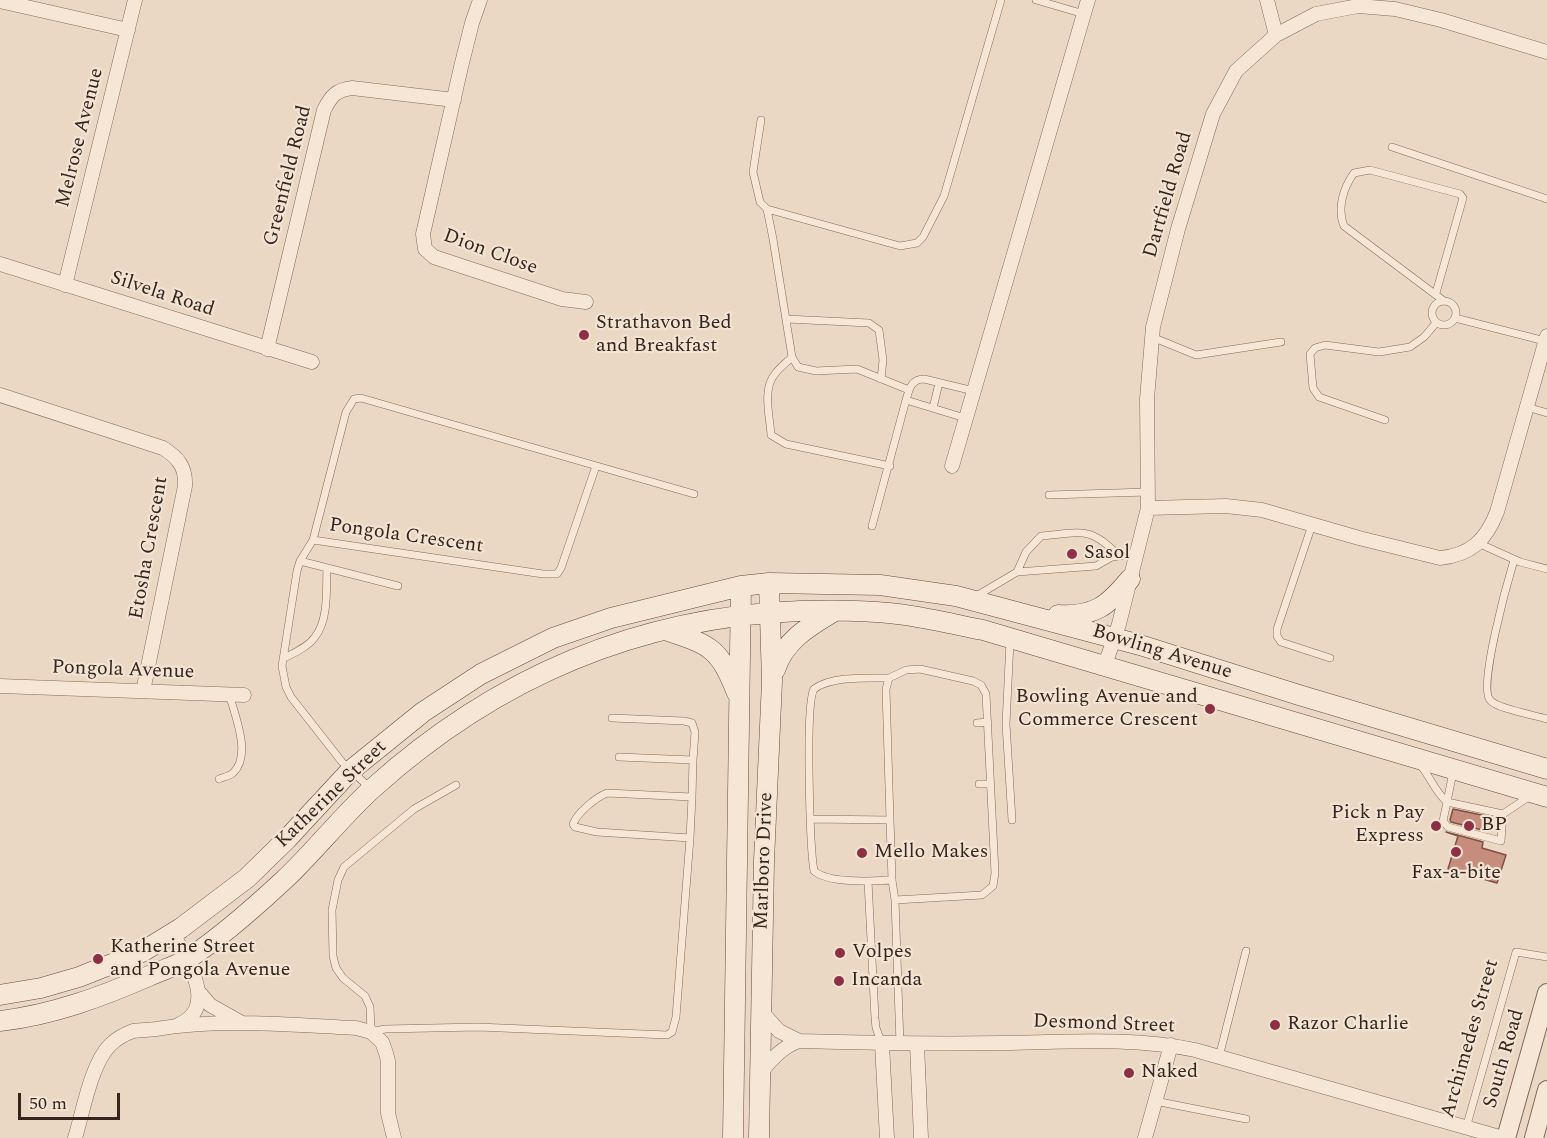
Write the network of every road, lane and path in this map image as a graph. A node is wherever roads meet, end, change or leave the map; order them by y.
1 (135, 0) edge
2 (480, 0) edge
3 (1001, 0) edge
4 (1036, 0) edge
5 (1088, 0) edge
6 (1267, 0) edge
7 (0, 1) edge
8 (1084, 14) junction
9 (128, 30) junction
10 (1276, 34) junction
11 (1547, 52) edge
12 (454, 100) junction
13 (761, 120) dead end
14 (1392, 147) dead end
15 (1547, 199) edge
16 (766, 209) junction
17 (0, 264) edge
18 (66, 285) junction
19 (1436, 293) junction
20 (1444, 301) junction
21 (586, 302) dead end
22 (1455, 318) junction
23 (786, 319) junction
24 (1437, 323) junction
25 (1152, 337) junction
26 (1546, 339) edge
27 (1281, 342) dead end
28 (267, 349) junction
29 (792, 357) junction
30 (312, 362) dead end
31 (881, 379) junction
32 (939, 382) junction
33 (909, 390) junction
34 (974, 391) junction
35 (0, 395) edge
36 (906, 400) junction
37 (1527, 407) junction
38 (933, 408) junction
39 (1547, 413) edge
40 (965, 418) junction
41 (1385, 420) dead end
42 (597, 466) junction
43 (890, 466) junction
44 (952, 466) dead end
45 (1148, 492) junction
46 (694, 494) dead end
47 (1049, 495) dead end
48 (1148, 508) junction
49 (1312, 525) junction
50 (872, 526) dead end
51 (313, 540) junction
52 (1478, 543) junction
53 (1138, 553) junction
54 (1119, 556) junction
55 (1514, 560) junction
56 (300, 561) junction
57 (327, 568) junction
58 (1547, 569) edge
59 (1017, 572) junction
60 (1130, 579) junction
61 (769, 583) junction
62 (741, 585) junction
63 (398, 586) dead end
64 (971, 599) junction
65 (835, 610) junction
66 (771, 612) junction
67 (741, 615) junction
68 (1034, 616) junction
69 (664, 629) junction
70 (1010, 638) junction
71 (1114, 638) junction
72 (284, 658) junction
73 (1330, 658) dead end
74 (1105, 665) junction
75 (889, 678) junction
76 (772, 681) junction
77 (0, 686) edge
78 (142, 691) junction
79 (236, 694) joint
80 (739, 698) junction
81 (1346, 709) junction
82 (612, 718) dead end
83 (1547, 719) edge
84 (988, 722) junction
85 (977, 723) dead end
86 (1402, 754) junction
87 (619, 757) dead end
88 (693, 760) junction
89 (1517, 760) junction
90 (1547, 760) edge
91 (1454, 769) junction
92 (1547, 769) edge
93 (351, 771) junction
94 (219, 779) dead end
95 (979, 784) dead end
96 (990, 784) junction
97 (456, 785) dead end
98 (371, 789) junction
99 (1541, 795) edge
100 (692, 797) junction
101 (1447, 802) junction
102 (1503, 814) junction
103 (811, 819) junction
104 (890, 820) junction
105 (1011, 820) dead end
106 (690, 838) junction
107 (892, 880) junction
108 (868, 881) junction
109 (896, 900) junction
110 (173, 933) junction
111 (1246, 951) dead end
112 (1547, 957) edge
113 (186, 960) junction
114 (198, 991) junction
115 (1547, 993) edge
116 (0, 995) edge
117 (761, 1011) junction
118 (0, 1021) edge
119 (244, 1023) junction
120 (176, 1025) junction
121 (371, 1032) junction
122 (798, 1041) junction
123 (882, 1044) junction
124 (900, 1044) junction
125 (917, 1044) junction
126 (1171, 1045) junction
127 (1219, 1057) junction
128 (761, 1072) junction
129 (1547, 1090) edge
130 (1155, 1101) junction
131 (1246, 1119) dead end
132 (1464, 1133) edge
133 (75, 1138) edge
134 (394, 1138) edge
135 (733, 1138) edge
136 (759, 1138) edge
137 (886, 1138) edge
138 (921, 1138) edge
139 (1145, 1138) edge
140 (1504, 1138) edge
141 (1534, 1138) edge

1 - 9 street, Melrose Avenue
2 - 12 street
3 - 16 lane
4 - 8 lane
5 - 8 street
6 - 10 street
7 - 9 street
8 - 34 street
9 - 18 street, Melrose Avenue
10 - 11 street, Dartfield Road
10 - 25 street, Dartfield Road
12 - 21 street, Dion Close
12 - 28 street, Greenfield Road
13 - 16 lane
14 - 15 lane
16 - 23 lane
17 - 18 street, Silvela Road
18 - 28 street, Silvela Road
19 - 19 lane
19 - 20 lane
20 - 22 lane
20 - 24 lane
22 - 24 lane
22 - 26 lane
23 - 29 lane
23 - 31 lane
24 - 41 lane
25 - 27 lane
25 - 45 street, Dartfield Road
26 - 37 street
28 - 30 street, Silvela Road
29 - 31 lane
29 - 43 lane
31 - 33 lane
32 - 33 lane
32 - 34 lane
32 - 38 lane
33 - 36 lane
34 - 40 street
35 - 78 street, Etosha Crescent
36 - 38 lane
36 - 43 lane
37 - 39 lane
37 - 52 street
38 - 40 lane
40 - 44 street
42 - 46 lane
42 - 51 lane, Pongola Crescent
42 - 51 lane
43 - 50 lane
45 - 47 lane
45 - 48 street, Dartfield Road
48 - 49 street
48 - 53 street, Dartfield Road
49 - 52 street
49 - 73 lane
51 - 56 lane, Pongola Crescent
52 - 55 lane
53 - 54 lane
53 - 60 street, Dartfield Road
54 - 59 lane
54 - 59 lane
55 - 58 lane
55 - 83 lane
56 - 57 lane
56 - 72 lane, Pongola Crescent
57 - 63 lane
57 - 72 lane
59 - 64 lane
60 - 68 main road
60 - 71 street, Dartfield Road
61 - 62 main road, Katherine Street
61 - 64 main road, Bowling Avenue
61 - 66 main road, Marlboro Drive
62 - 67 main road, Marlboro Drive
62 - 93 main road, Katherine Street
64 - 68 main road, Bowling Avenue
65 - 66 main road, Bowling Avenue
65 - 70 main road, Bowling Avenue
65 - 76 main road
66 - 67 main road, Bowling Avenue
66 - 76 main road, Marlboro Drive
67 - 69 main road, Katherine Street
67 - 80 main road, Marlboro Drive
68 - 71 main road, Bowling Avenue
69 - 80 main road
69 - 98 main road, Katherine Street
70 - 74 main road, Bowling Avenue
70 - 105 lane
71 - 74 street, Dartfield Road
71 - 81 main road, Bowling Avenue
72 - 93 lane, Pongola Crescent
74 - 86 main road, Bowling Avenue
75 - 84 lane
75 - 103 lane
75 - 104 lane
76 - 117 main road, Marlboro Drive
77 - 78 street, Pongola Avenue
78 - 79 street, Pongola Avenue
79 - 94 lane
80 - 135 main road, Marlboro Drive
81 - 89 main road, Bowling Avenue
81 - 91 main road
82 - 88 lane
84 - 85 lane
84 - 96 lane
86 - 91 main road, Bowling Avenue
86 - 101 lane
87 - 88 lane
88 - 100 lane
89 - 90 main road
89 - 92 main road, Bowling Avenue
91 - 99 main road, Bowling Avenue
91 - 101 lane
93 - 98 lane, Pongola Crescent
93 - 110 main road, Katherine Street
95 - 96 lane
96 - 109 lane
97 - 121 lane
98 - 113 main road, Katherine Street
99 - 102 lane
100 - 106 lane
100 - 106 lane
101 - 102 lane
101 - 102 lane
103 - 104 lane
103 - 108 lane
104 - 107 lane
106 - 121 lane
107 - 108 lane
107 - 109 lane
108 - 123 lane
109 - 124 lane
110 - 113 street
110 - 116 main road, Katherine Street
111 - 127 lane
112 - 132 lane, Archimedes Street
113 - 114 street
113 - 118 main road, Katherine Street
114 - 119 street
114 - 120 street
115 - 140 street, South Road
117 - 122 street
117 - 128 main road, Marlboro Drive
119 - 120 street
119 - 121 street
120 - 133 street
121 - 134 street
122 - 123 street, Desmond Street
122 - 128 street
123 - 124 street, Desmond Street
123 - 137 street
124 - 125 street, Desmond Street
125 - 126 street, Desmond Street
125 - 138 street
126 - 127 street, Desmond Street
126 - 130 street
127 - 132 street, Desmond Street
128 - 136 main road, Marlboro Drive
129 - 141 street
130 - 131 lane
130 - 139 street
132 - 140 street, Desmond Street

